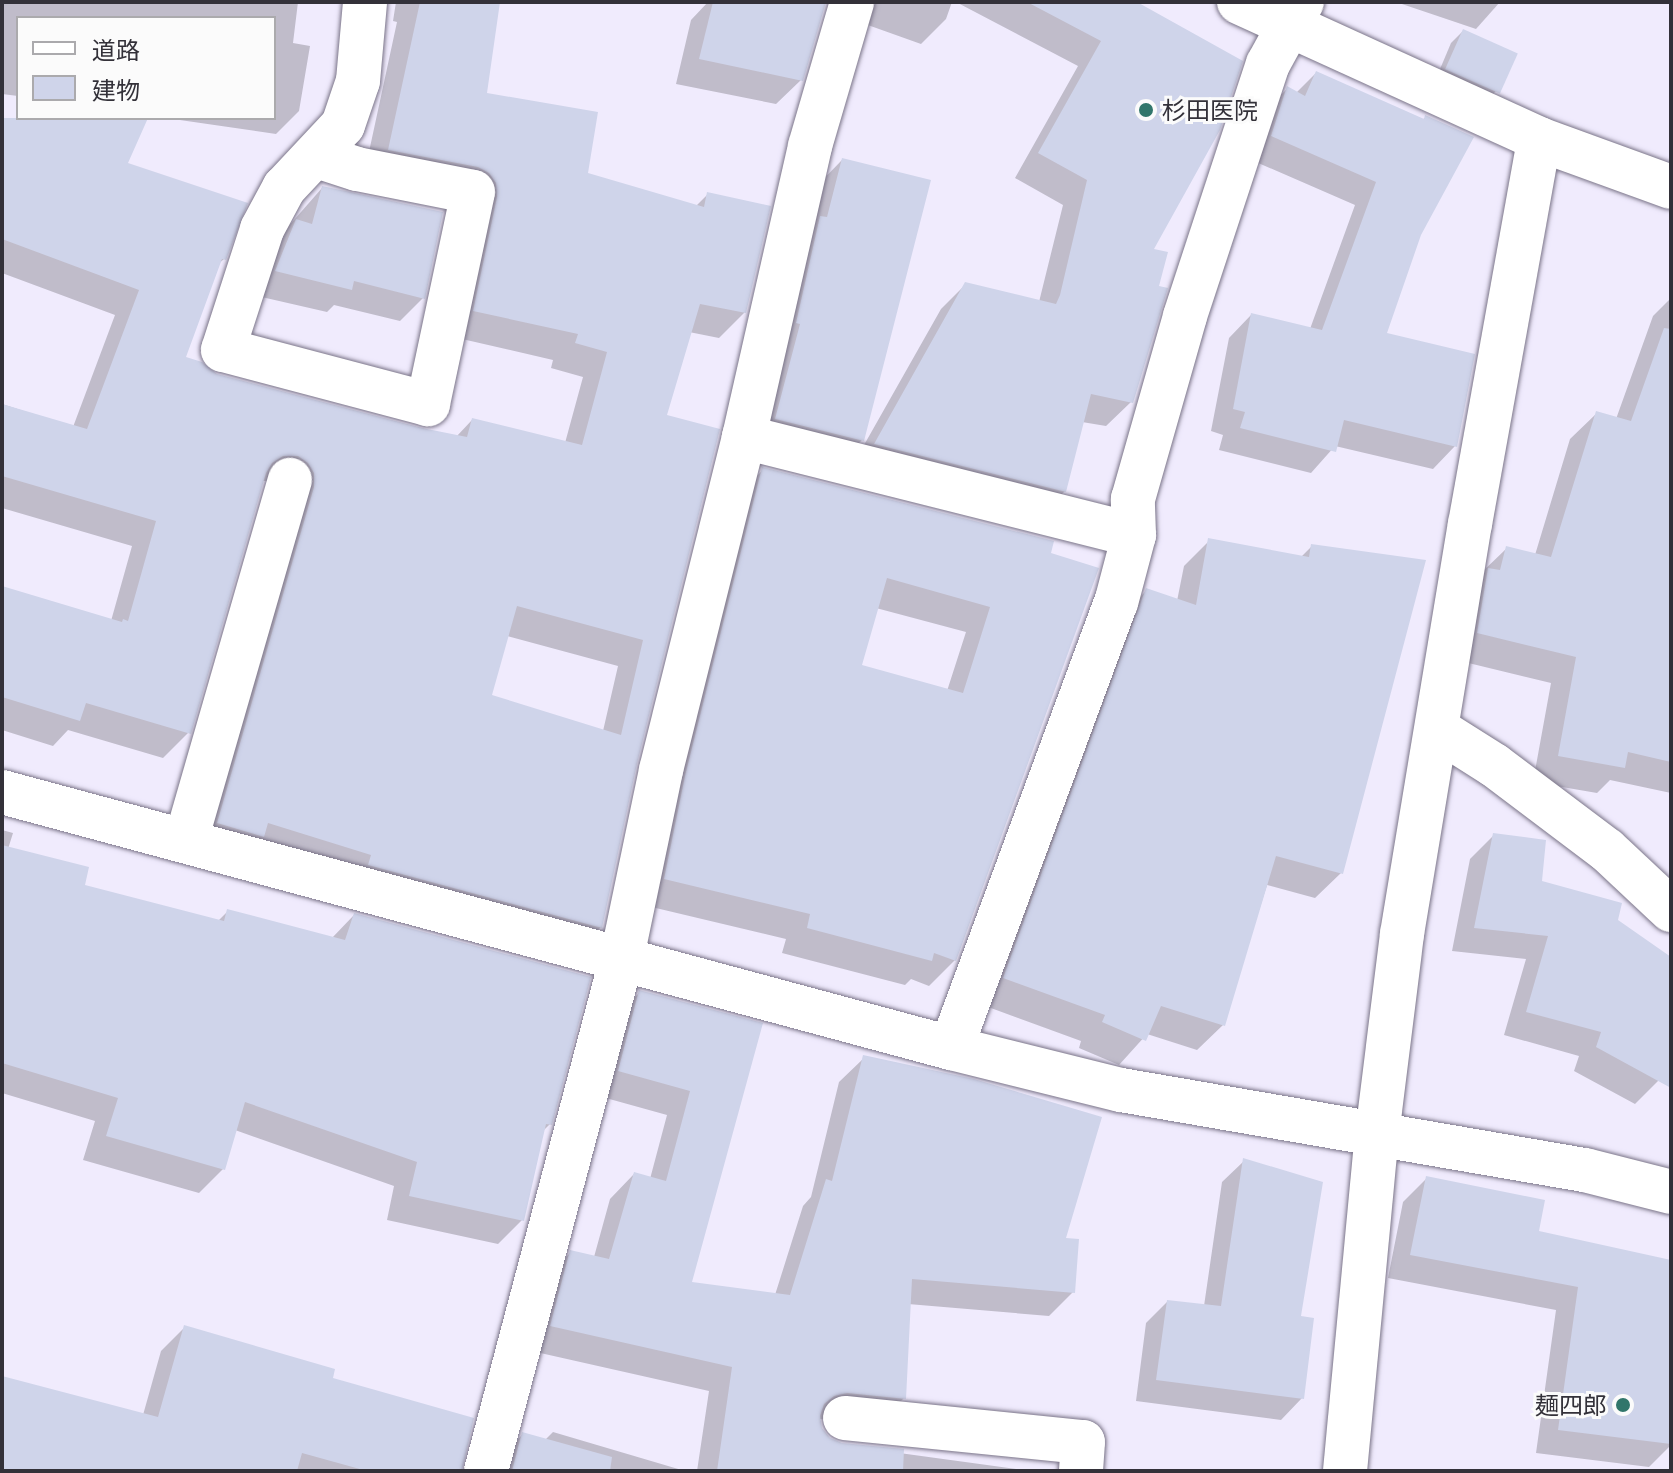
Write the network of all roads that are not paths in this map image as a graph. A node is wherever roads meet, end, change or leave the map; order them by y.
1 (365, 2) edge
2 (852, 2) edge
3 (1239, 2) edge
4 (1295, 14) edge
5 (1539, 139) junction
6 (317, 156) junction
7 (1671, 187) edge
8 (744, 437) junction
9 (290, 480) dead end
10 (1134, 535) junction
11 (1437, 729) junction
12 (2, 792) edge
13 (186, 840) junction
14 (1671, 910) edge
15 (622, 957) junction
16 (951, 1048) junction
17 (1377, 1135) junction
18 (1671, 1192) edge
19 (845, 1418) dead end
20 (486, 1471) edge
21 (1081, 1471) edge
22 (1345, 1471) edge

1 - 6 street
2 - 8 street
3 - 4 street
4 - 5 street
4 - 10 street
5 - 7 street
5 - 11 street
6 - 6 street
8 - 10 street
8 - 15 street
9 - 13 street
10 - 16 street
11 - 14 street
11 - 17 street
12 - 13 street
13 - 15 street
15 - 16 street
15 - 20 street
16 - 17 street
17 - 18 street
17 - 22 street
19 - 21 street

